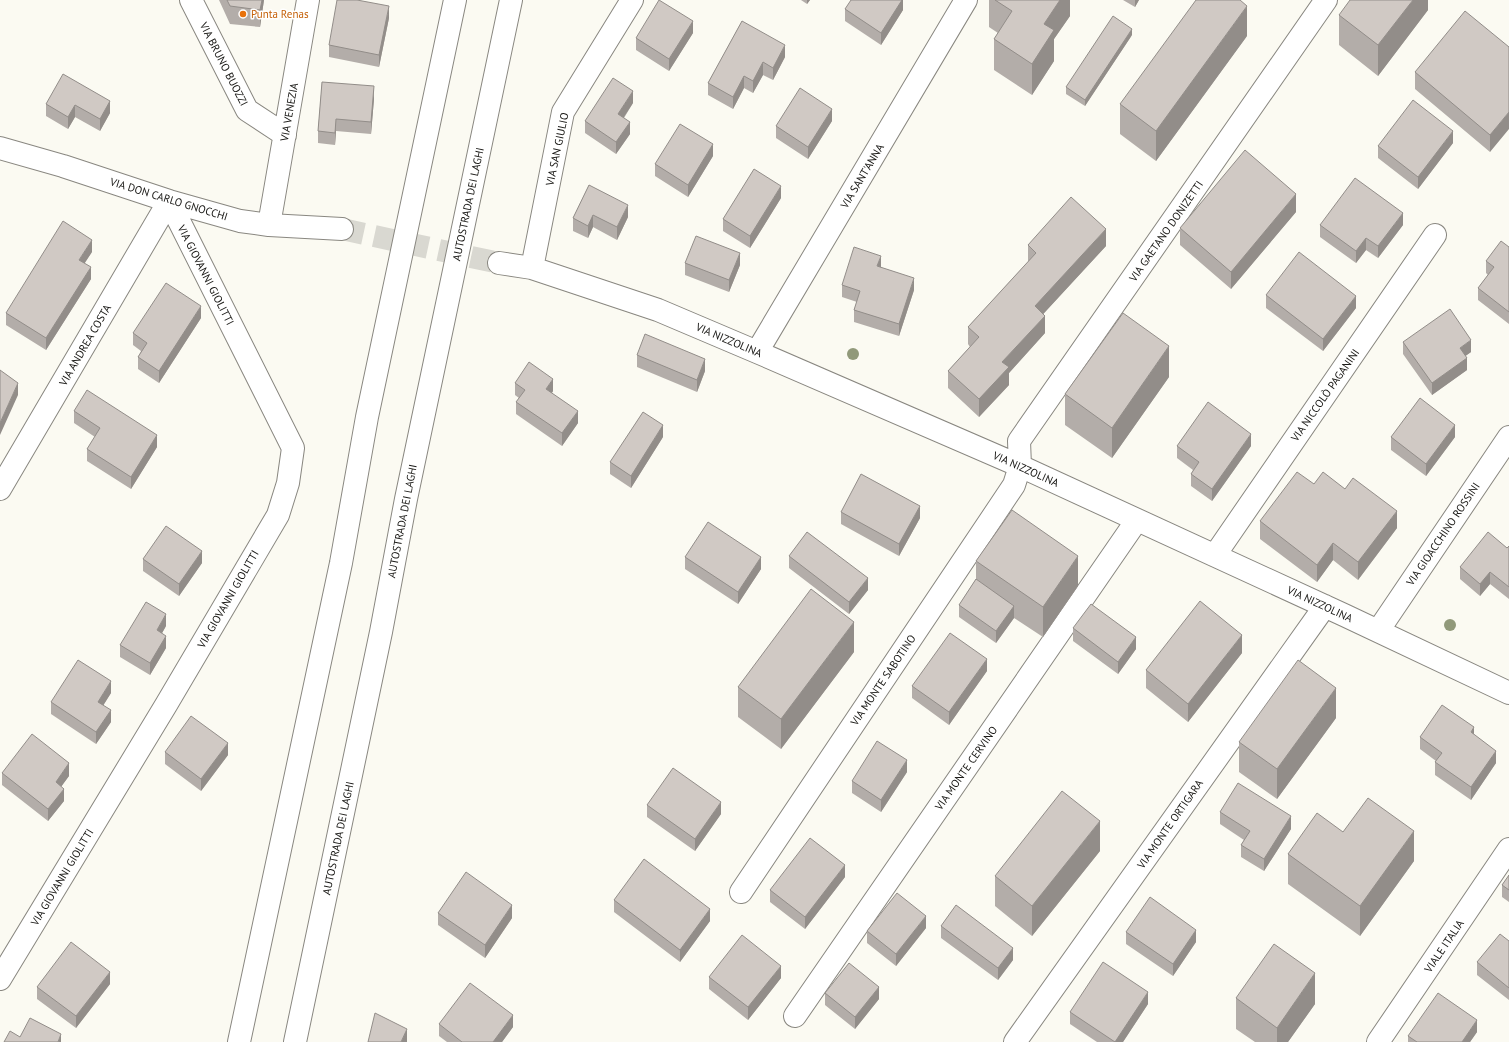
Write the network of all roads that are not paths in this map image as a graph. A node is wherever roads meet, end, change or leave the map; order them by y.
1 (190, 0) edge
2 (308, 0) edge
3 (455, 0) edge
4 (511, 0) edge
5 (632, 0) edge
6 (966, 0) edge
7 (1326, 0) edge
8 (285, 135) junction
9 (0, 148) edge
10 (169, 201) junction
11 (270, 225) junction
12 (342, 229) tunnel mouth
13 (1435, 236) dead end
14 (499, 263) tunnel mouth
15 (532, 268) junction
16 (757, 352) junction
17 (1509, 437) edge
18 (1020, 466) junction
19 (0, 489) edge
20 (1136, 520) junction
21 (1215, 555) junction
22 (1324, 606) junction
23 (1378, 631) junction
24 (1509, 693) edge
25 (1509, 850) edge
26 (741, 892) dead end
27 (0, 979) edge
28 (795, 1016) dead end
29 (240, 1042) edge
30 (294, 1042) edge
31 (1015, 1042) edge
32 (1378, 1042) edge

1 - 8 main road, VIA BRUNO BUOZZI
2 - 8 main road, VIA VENEZIA
3 - 29 main road
4 - 30 main road, AUTOSTRADA DEI LAGHI
5 - 15 main road, VIA SAN GIULIO
6 - 16 main road, VIA SANT'ANNA
7 - 18 main road, VIA GAETANO DONIZETTI
8 - 11 main road, VIA VENEZIA
9 - 10 main road, VIA DON CARLO GNOCCHI
10 - 11 main road, VIA DON CARLO GNOCCHI
10 - 19 main road, VIA ANDREA COSTA
10 - 27 main road, VIA GIOVANNI GIOLITTI
11 - 12 main road, VIA DON CARLO GNOCCHI
13 - 21 main road, VIA NICCOLÒ PAGANINI
14 - 15 main road
15 - 16 main road, VIA NIZZOLINA
16 - 18 main road, VIA NIZZOLINA
17 - 23 main road, VIA GIOACCHINO ROSSINI
18 - 20 main road, VIA NIZZOLINA
18 - 26 main road, VIA MONTE SABOTINO
20 - 21 main road, VIA NIZZOLINA
20 - 28 main road, VIA MONTE CERVINO
21 - 22 main road, VIA NIZZOLINA
22 - 23 main road, VIA NIZZOLINA
22 - 31 main road, VIA MONTE ORTIGARA
23 - 24 main road, VIA NIZZOLINA
25 - 32 main road, VIALE ITALIA

